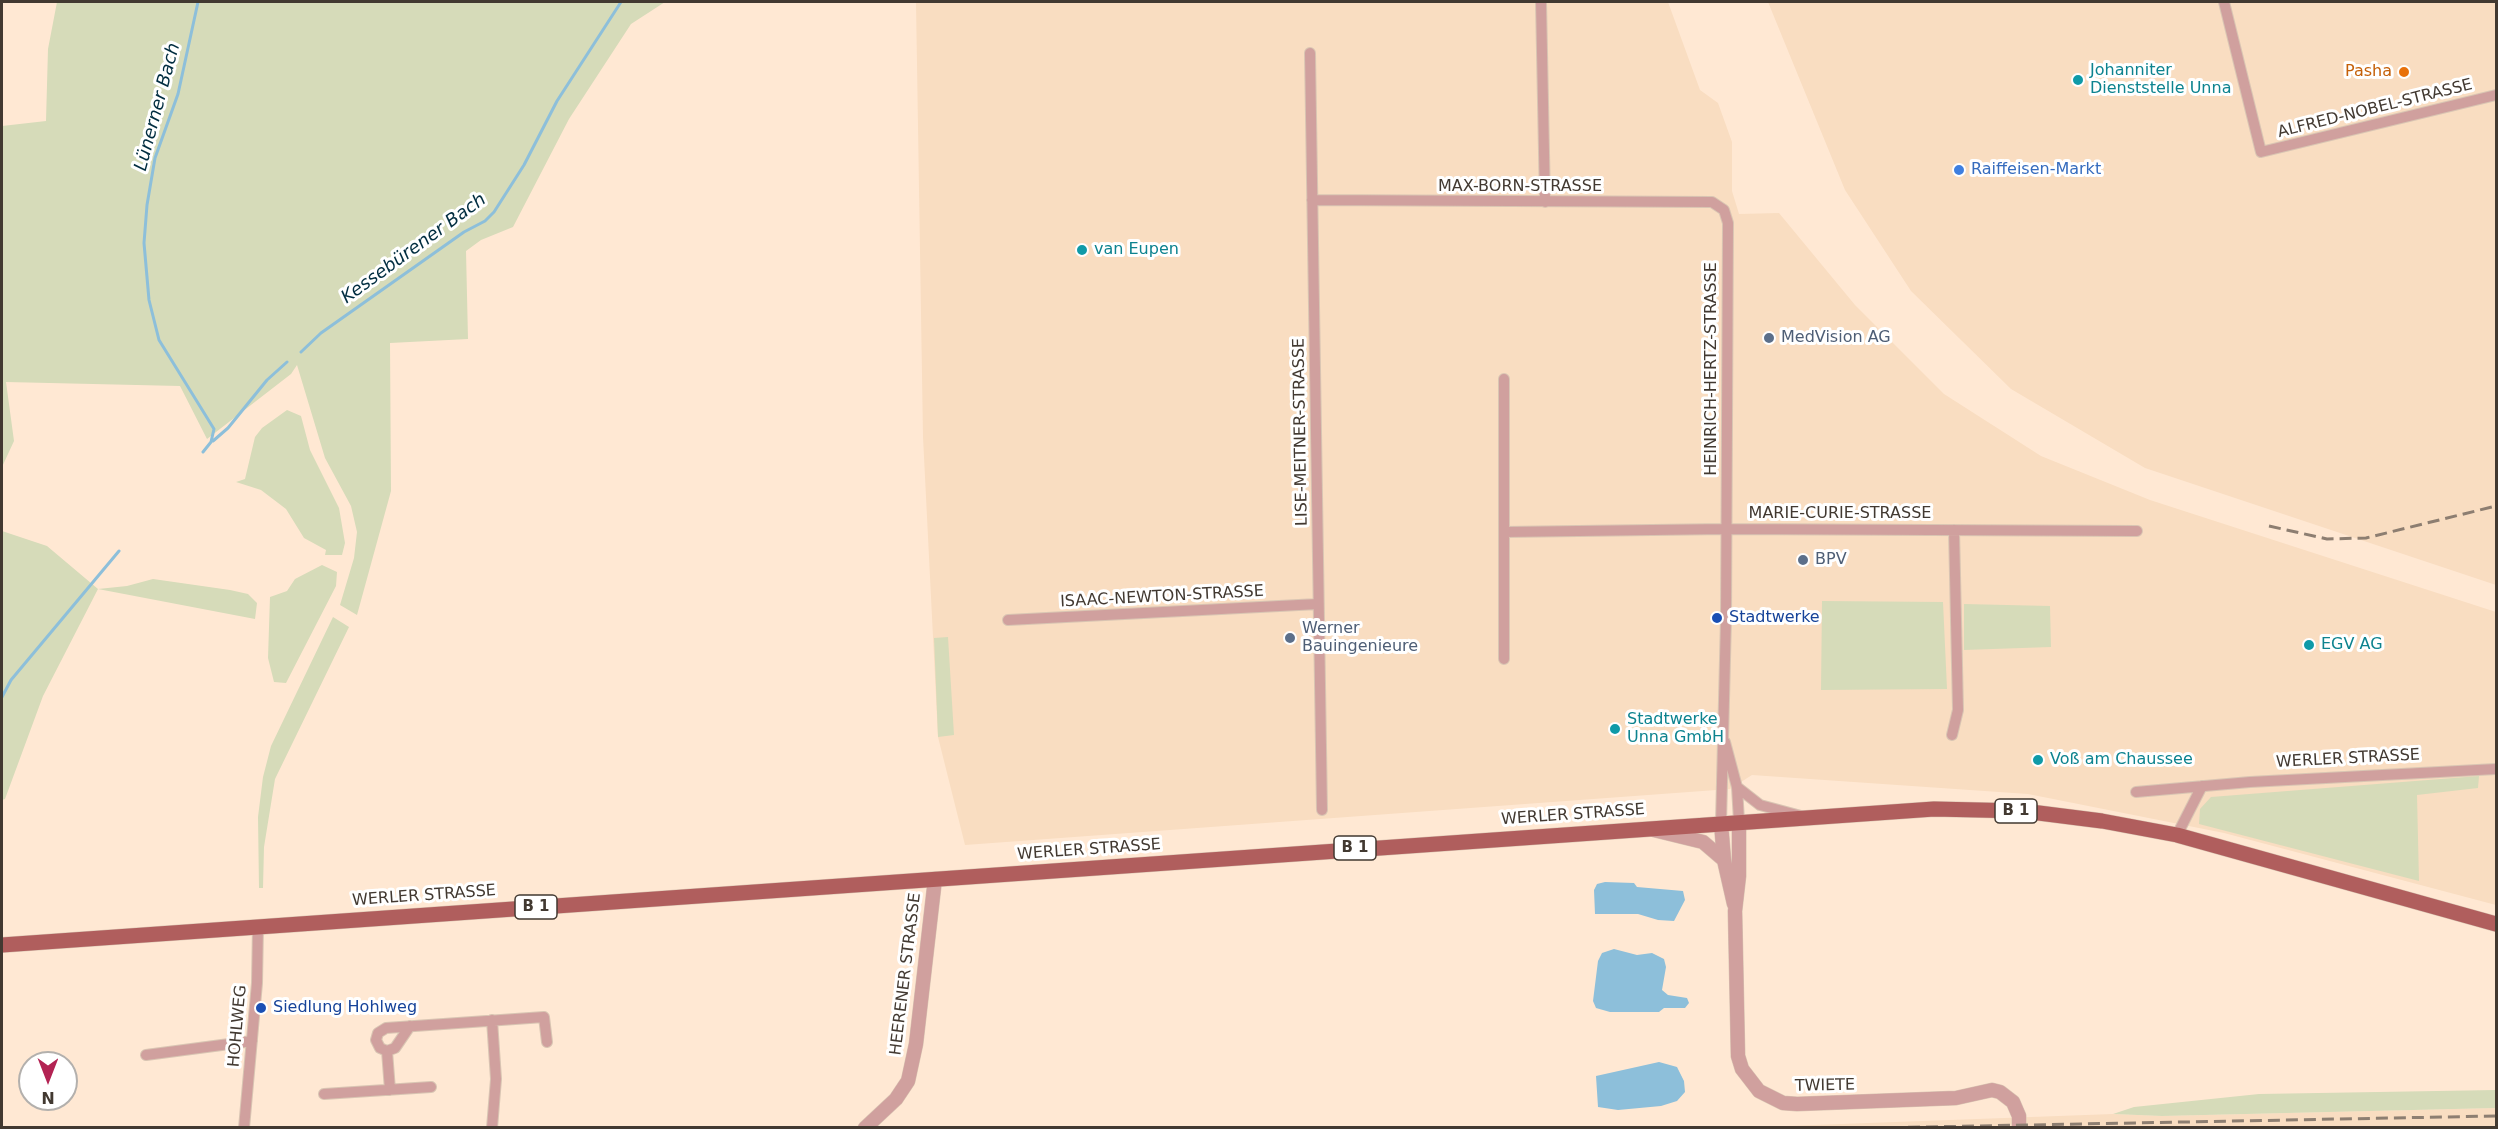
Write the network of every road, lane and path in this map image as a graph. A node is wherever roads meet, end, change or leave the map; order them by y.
1 (1541, 2) edge
2 (2224, 2) edge
3 (1310, 53) dead end
4 (2496, 95) edge
5 (1312, 200) junction
6 (1545, 202) junction
7 (1724, 210) joint
8 (1504, 379) dead end
9 (1726, 529) junction
10 (1954, 530) junction
11 (2137, 531) dead end
12 (1504, 532) junction
13 (1318, 604) junction
14 (1008, 620) dead end
15 (1504, 659) dead end
16 (1952, 735) dead end
17 (1724, 739) junction
18 (2496, 769) edge
19 (2202, 786) junction
20 (1737, 787) junction
21 (2136, 792) dead end
22 (1322, 810) dead end
23 (1802, 816) junction
24 (1738, 822) junction
25 (1720, 823) junction
26 (1649, 829) junction
27 (2177, 835) junction
28 (1724, 860) junction
29 (935, 879) junction
30 (1735, 911) junction
31 (2496, 924) edge
32 (258, 926) junction
33 (2, 945) edge
34 (492, 1020) junction
35 (410, 1026) junction
36 (252, 1041) junction
37 (547, 1042) dead end
38 (387, 1051) junction
39 (146, 1055) dead end
40 (431, 1087) dead end
41 (390, 1090) junction
42 (324, 1094) dead end
43 (244, 1128) edge
44 (492, 1128) edge
45 (865, 1128) edge
46 (2019, 1128) edge

1 - 6 street
2 - 4 street, ALFRED-NOBEL-STRASSE
3 - 5 street, LISE-MEITNER-STRASSE
5 - 6 street, MAX-BORN-STRASSE
5 - 13 street, LISE-MEITNER-STRASSE
6 - 7 street, MAX-BORN-STRASSE
7 - 9 street, HEINRICH-HERTZ-STRASSE
8 - 12 street
9 - 10 street, MARIE-CURIE-STRASSE
9 - 12 street
9 - 17 street, HEINRICH-HERTZ-STRASSE
10 - 11 street, MARIE-CURIE-STRASSE
10 - 16 street, MARIE-CURIE-STRASSE
12 - 15 street
13 - 14 street, ISAAC-NEWTON-STRASSE
13 - 22 street, LISE-MEITNER-STRASSE
17 - 20 street, HEINRICH-HERTZ-STRASSE
17 - 25 street, HEINRICH-HERTZ-STRASSE
18 - 19 street, WERLER STRASSE
19 - 21 street, WERLER STRASSE
19 - 27 street
20 - 23 street
20 - 24 street, HEINRICH-HERTZ-STRASSE
23 - 24 main road, WERLER STRASSE / B 1
23 - 27 main road, WERLER STRASSE / B 1
24 - 25 main road, WERLER STRASSE / B 1
24 - 30 street, TWIETE
25 - 26 main road, WERLER STRASSE / B 1
25 - 28 street, TWIETE
26 - 28 street
26 - 29 main road, WERLER STRASSE / B 1
27 - 31 main road, WERLER STRASSE / B 1
28 - 30 street, TWIETE
29 - 32 main road, WERLER STRASSE / B 1
29 - 45 street, HEERENER STRASSE
30 - 46 street, TWIETE
32 - 33 main road, WERLER STRASSE / B 1
32 - 36 street, HOHLWEG
34 - 35 street
34 - 37 street
34 - 44 street
35 - 38 street
35 - 38 street
36 - 39 street
36 - 43 street, HOHLWEG
38 - 41 street
40 - 41 street
41 - 42 street

